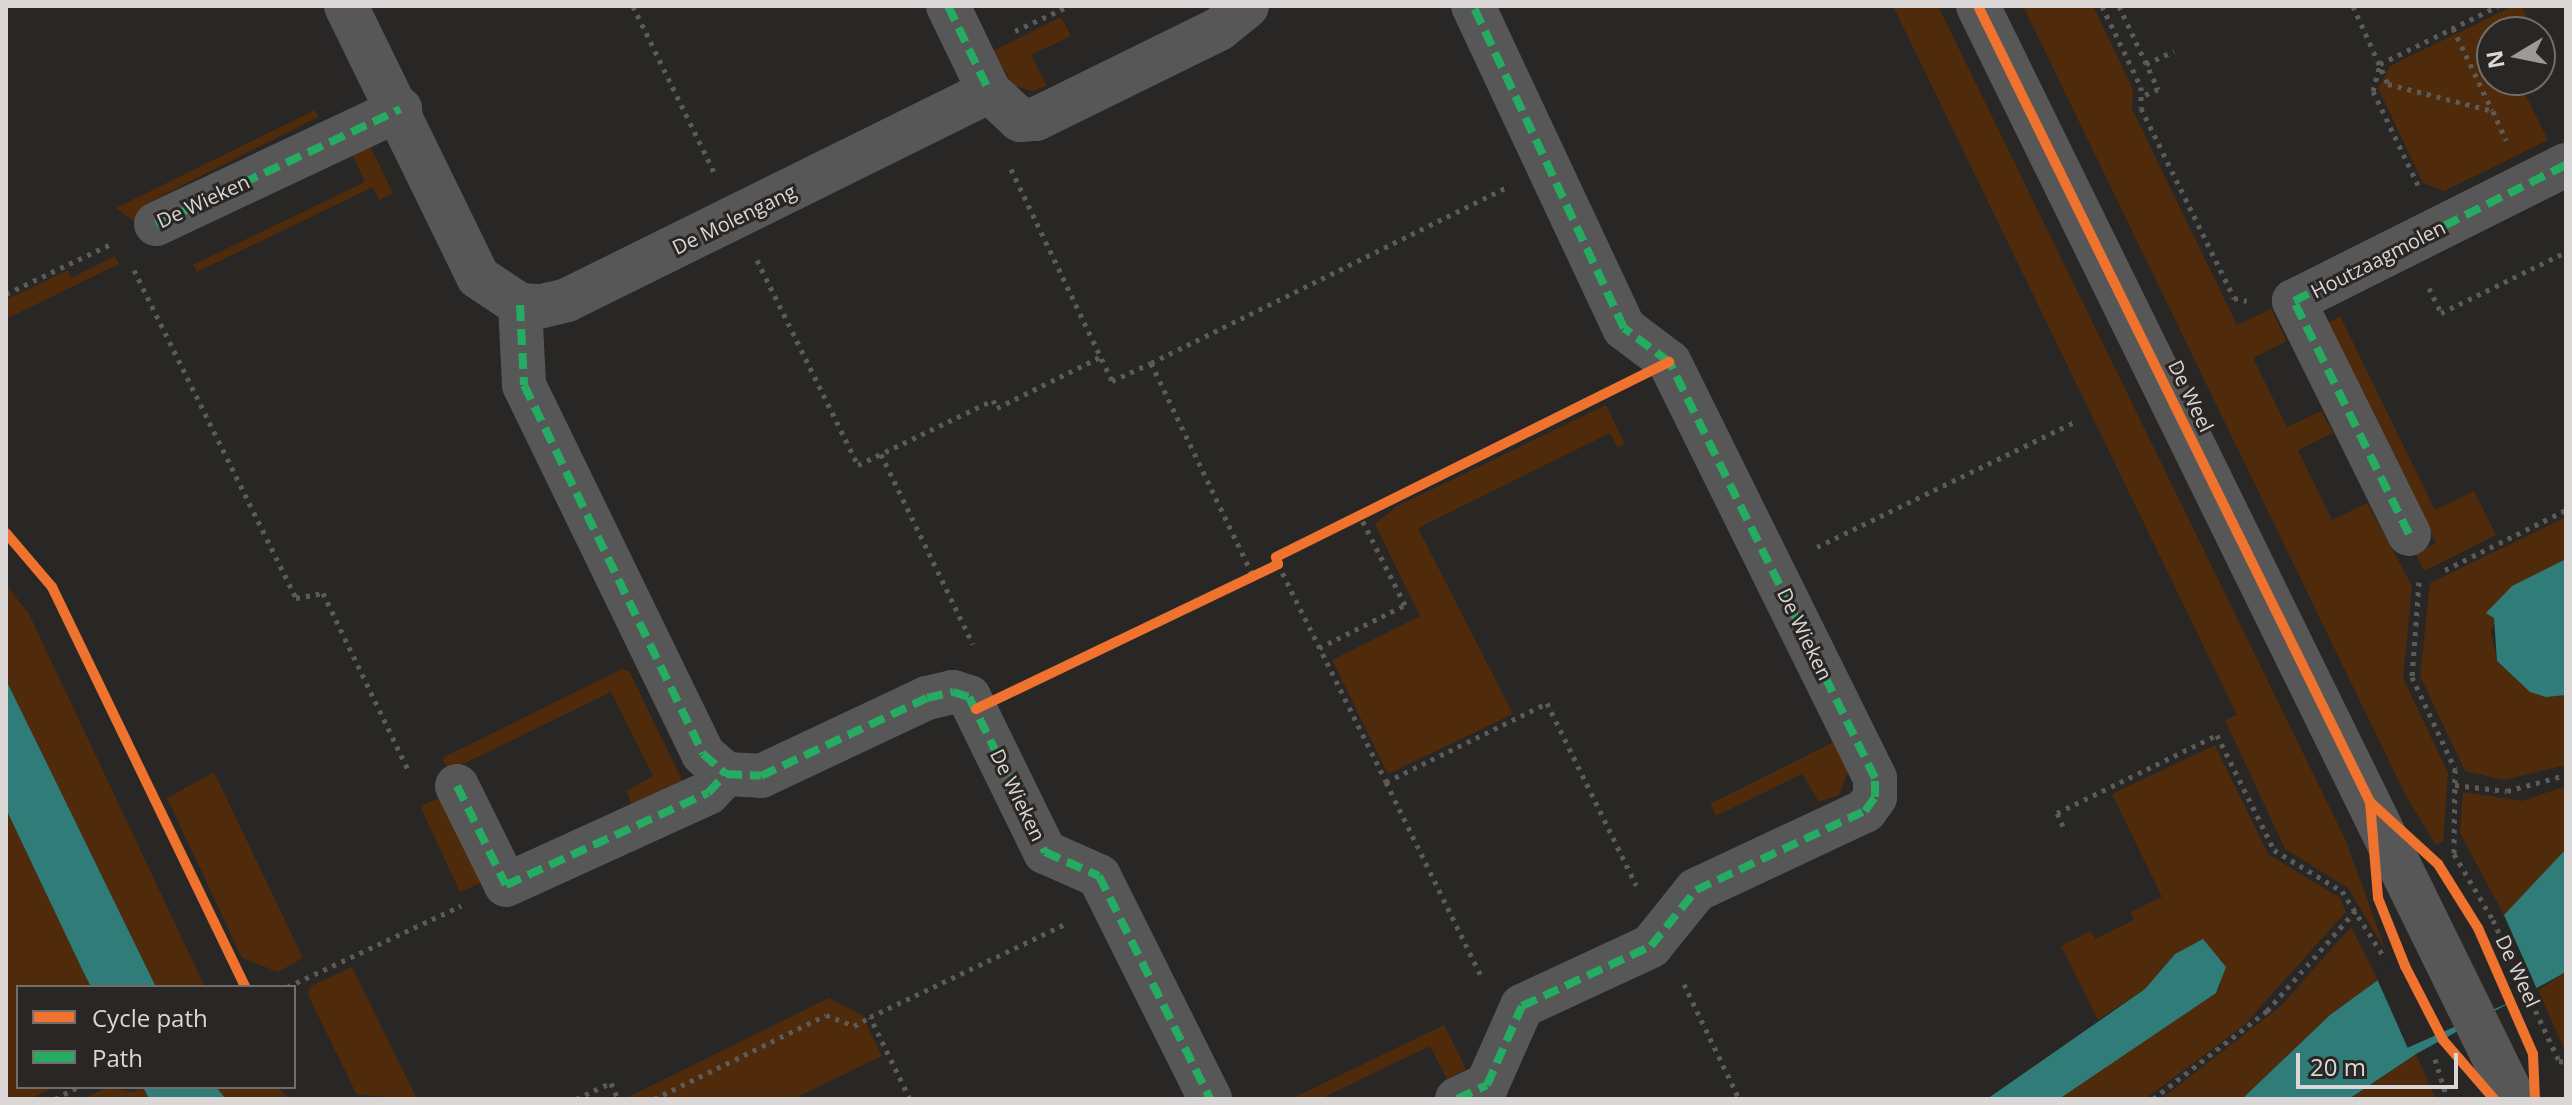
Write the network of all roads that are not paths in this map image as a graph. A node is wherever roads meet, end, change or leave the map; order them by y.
1 (346, 6) edge
2 (948, 6) edge
3 (1247, 6) edge
4 (1473, 6) edge
5 (1978, 6) edge
6 (1004, 106) junction
7 (400, 109) junction
8 (2566, 165) edge
9 (138, 232) road end
10 (520, 305) junction
11 (2409, 534) dead end
12 (726, 774) junction
13 (457, 786) road end
14 (1210, 1099) edge
15 (1457, 1099) edge
16 (2514, 1099) edge

1 - 7 street
2 - 6 street
3 - 6 street, De Molengang
4 - 15 street, De Wieken
5 - 16 street, De Weel
6 - 10 street, De Molengang
7 - 9 street, De Wieken
7 - 10 street
8 - 11 street, Houtzaagmolen
10 - 12 street
12 - 13 street
12 - 14 street, De Wieken

